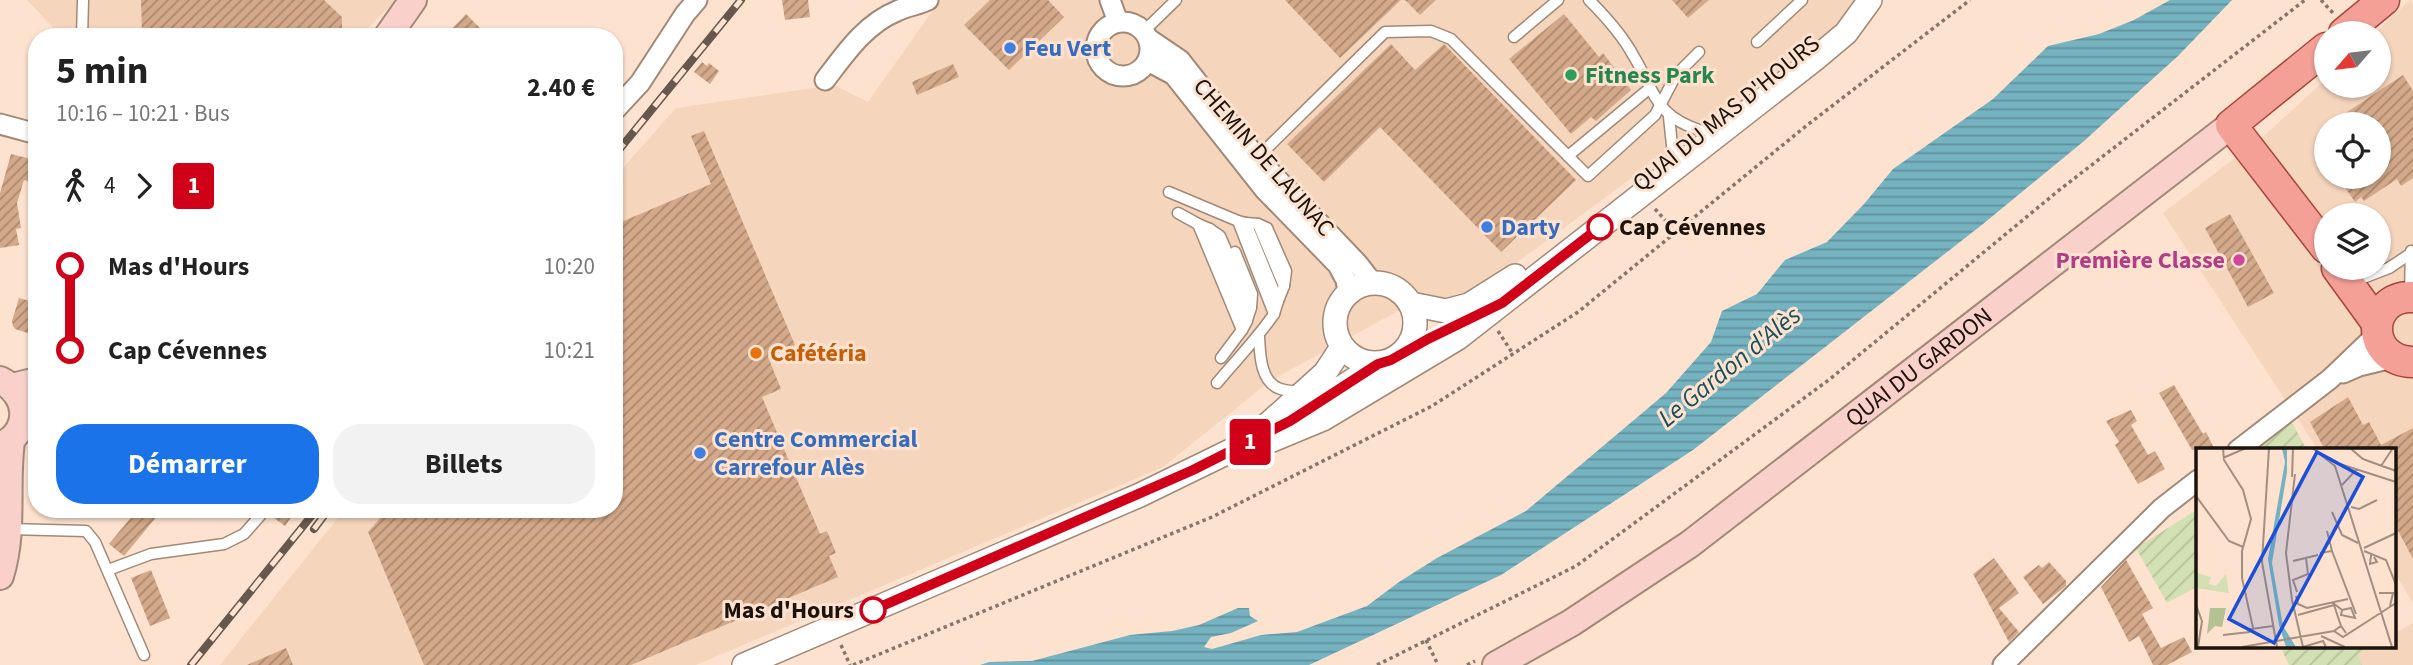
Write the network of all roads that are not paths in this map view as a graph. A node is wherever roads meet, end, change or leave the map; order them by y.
1 (83, 0) edge
2 (394, 0) edge
3 (413, 0) edge
4 (697, 0) edge
5 (928, 0) edge
6 (1110, 0) edge
7 (1176, 0) edge
8 (1558, 0) edge
9 (1589, 0) edge
10 (1802, 0) edge
11 (1853, 0) edge
12 (1870, 0) edge
13 (2384, 0) edge
14 (2350, 21) edge
15 (1118, 22) junction
16 (82, 28) edge
17 (378, 28) edge
18 (393, 28) edge
19 (1146, 35) junction
20 (1514, 37) dead end
21 (1757, 42) dead end
22 (1699, 52) dead end
23 (2314, 58) edge
24 (1148, 61) junction
25 (825, 80) dead end
26 (1650, 88) junction
27 (623, 101) edge
28 (1661, 105) junction
29 (1669, 117) junction
30 (0, 124) edge
31 (2231, 125) junction
32 (1702, 131) junction
33 (28, 132) edge
34 (1673, 155) junction
35 (1568, 156) junction
36 (1257, 158) junction
37 (1169, 192) dead end
38 (1178, 213) dead end
39 (1242, 222) junction
40 (1198, 224) junction
41 (1210, 229) junction
42 (2314, 231) edge
43 (2412, 252) edge
44 (2391, 267) edge
45 (2358, 280) edge
46 (1372, 282) junction
47 (1348, 292) junction
48 (1279, 302) junction
49 (1411, 304) junction
50 (1495, 309) junction
51 (1274, 314) junction
52 (1244, 325) junction
53 (2399, 334) edge
54 (1259, 337) junction
55 (1342, 347) junction
56 (1402, 353) junction
57 (1221, 358) dead end
58 (1378, 364) junction
59 (2330, 379) junction
60 (16, 383) edge
61 (1217, 383) dead end
62 (1304, 393) junction
63 (28, 405) edge
64 (28, 411) edge
65 (6, 443) edge
66 (1247, 443) junction
67 (2241, 448) edge
68 (2196, 482) edge
69 (258, 518) edge
70 (5, 528) edge
71 (108, 570) junction
72 (0, 576) edge
73 (144, 655) dead end
74 (744, 665) edge
75 (1496, 665) edge
76 (2003, 665) edge

1 - 16 lane
2 - 17 main road
3 - 18 main road
4 - 27 street
5 - 25 street
6 - 15 street
7 - 19 lane
8 - 20 lane
9 - 26 lane
10 - 21 lane
11 - 32 street, QUAI DU MAS D'HOURS
12 - 50 street, QUAI DU MAS D'HOURS
13 - 14 main road
15 - 19 street
15 - 24 street
19 - 24 street
19 - 36 street, CHEMIN DE LAUNAC
22 - 28 lane
23 - 31 main road, QUAI DU GARDON
24 - 47 street, CHEMIN DE LAUNAC
26 - 28 lane
26 - 35 lane
28 - 29 lane
28 - 35 lane
29 - 32 lane
29 - 34 lane
30 - 33 street
31 - 42 main road
31 - 75 main road, QUAI DU GARDON
32 - 34 street, QUAI DU MAS D'HOURS
34 - 49 street, QUAI DU MAS D'HOURS
35 - 36 lane
36 - 46 street, CHEMIN DE LAUNAC
37 - 39 lane
38 - 40 lane
39 - 48 lane
39 - 48 lane
39 - 51 lane
40 - 41 lane
40 - 52 lane
41 - 52 lane
41 - 52 lane
43 - 44 lane
43 - 53 lane
45 - 53 main road
46 - 47 street
46 - 49 street
47 - 55 street
48 - 51 lane
49 - 56 street
50 - 56 street, QUAI DU MAS D'HOURS
50 - 66 street, QUAI DU MAS D'HOURS
51 - 54 lane
52 - 57 lane
53 - 59 street
53 - 59 street
54 - 61 lane
54 - 62 lane
55 - 58 street
55 - 62 street, QUAI DU MAS D'HOURS
56 - 58 street
58 - 66 street, QUAI DU MAS D'HOURS
59 - 67 street
60 - 63 main road
62 - 66 street, QUAI DU MAS D'HOURS
64 - 65 main road
65 - 70 main road
66 - 74 street, QUAI DU MAS D'HOURS
68 - 76 street
69 - 71 lane
70 - 71 lane
70 - 72 main road
71 - 73 lane

